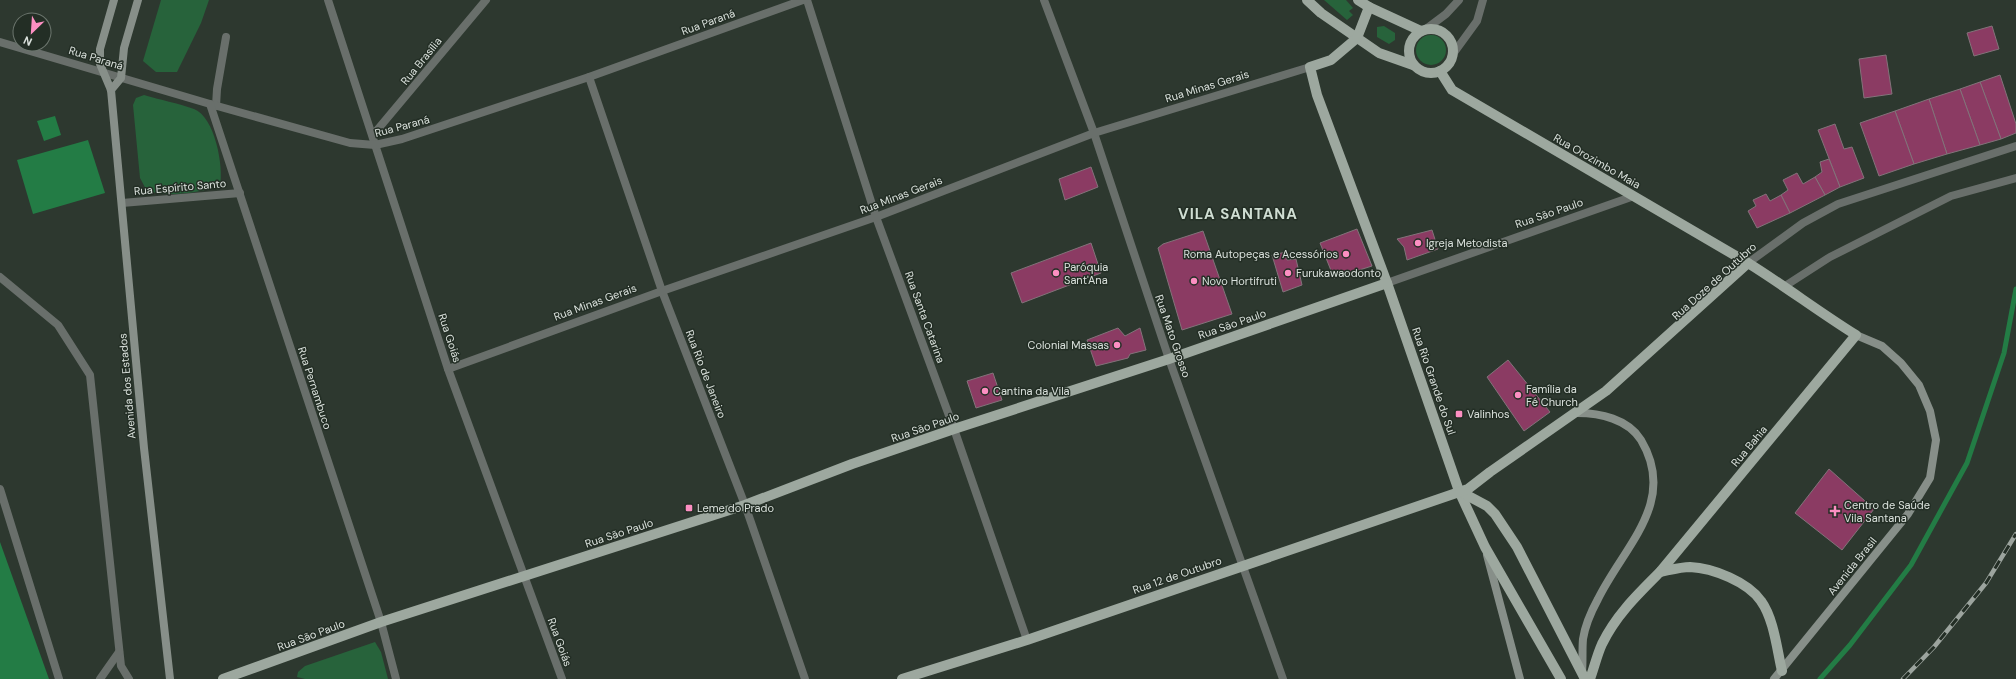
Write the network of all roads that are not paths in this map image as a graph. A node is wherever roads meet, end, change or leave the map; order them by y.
1 (114, 0) edge
2 (138, 0) edge
3 (328, 0) edge
4 (486, 0) edge
5 (803, 0) edge
6 (807, 0) edge
7 (1044, 0) edge
8 (1307, 0) edge
9 (1358, 0) edge
10 (1459, 0) edge
11 (1484, 0) edge
12 (1369, 7) junction
13 (1424, 30) junction
14 (226, 37) dead end
15 (1357, 38) junction
16 (0, 42) edge
17 (1453, 54) junction
18 (1414, 65) junction
19 (1310, 68) junction
20 (103, 71) junction
21 (1440, 71) junction
22 (589, 77) junction
23 (121, 78) junction
24 (111, 90) junction
25 (213, 105) junction
26 (1094, 133) junction
27 (373, 135) junction
28 (375, 145) junction
29 (2016, 146) edge
30 (2016, 178) edge
31 (240, 193) junction
32 (1634, 196) junction
33 (122, 203) junction
34 (876, 217) junction
35 (1748, 264) junction
36 (0, 277) edge
37 (1388, 283) junction
38 (1785, 286) junction
39 (662, 291) junction
40 (1856, 335) junction
41 (1169, 359) junction
42 (448, 369) junction
43 (1577, 413) junction
44 (954, 429) junction
45 (0, 489) edge
46 (1458, 491) junction
47 (745, 505) junction
48 (1484, 547) junction
49 (1244, 565) junction
50 (1660, 572) junction
51 (524, 577) junction
52 (381, 622) junction
53 (1027, 640) junction
54 (120, 652) junction
55 (1782, 671) junction
56 (1585, 677) edge
57 (59, 679) edge
58 (100, 679) edge
59 (129, 679) edge
60 (170, 679) edge
61 (223, 679) edge
62 (396, 679) edge
63 (562, 679) edge
64 (805, 679) edge
65 (902, 679) edge
66 (1283, 679) edge
67 (1520, 679) edge
68 (1561, 679) edge
69 (1774, 679) edge

1 - 20 main road, Avenida dos Estados
2 - 23 main road
3 - 27 street, Rua Goiás
4 - 27 street, Rua Brasília
5 - 22 street, Rua Paraná
6 - 34 street, Rua Santa Catarina
7 - 26 street, Rua Mato Grosso
8 - 15 main road
9 - 12 main road
10 - 13 street
11 - 17 street
12 - 13 main road
12 - 15 main road
13 - 17 main road
13 - 18 main road
14 - 25 street
15 - 18 main road
15 - 19 main road, Rua Minas Gerais
16 - 20 street, Rua Paraná
17 - 21 main road
18 - 21 main road
19 - 26 street, Rua Minas Gerais
19 - 37 main road, Rua Rio Grande do Sul
20 - 23 street, Rua Paraná
20 - 24 main road, Avenida dos Estados
21 - 32 main road, Rua Orozimbo Maia
22 - 28 street, Rua Paraná
22 - 39 street, Rua Rio de Janeiro
23 - 24 main road
23 - 25 street, Rua Paraná
24 - 33 main road, Avenida dos Estados
25 - 28 street, Rua Paraná
25 - 31 street, Rua Pernambuco
26 - 34 street, Rua Minas Gerais
26 - 41 street, Rua Mato Grosso
27 - 28 street, Rua Goiás
28 - 42 street, Rua Goiás
29 - 35 street, Rua Doze de Outubro
30 - 38 street
31 - 33 street, Rua Espírito Santo
31 - 52 street, Rua Pernambuco
32 - 35 main road, Rua Orozimbo Maia
32 - 37 street, Rua São Paulo
33 - 60 main road, Avenida dos Estados
34 - 39 street, Rua Minas Gerais
34 - 44 street, Rua Santa Catarina
35 - 38 main road, Avenida Brasil
35 - 43 main road, Rua Doze de Outubro
36 - 54 street
37 - 41 main road, Rua São Paulo
37 - 46 main road, Rua Rio Grande do Sul
38 - 40 main road, Avenida Brasil
39 - 42 street, Rua Minas Gerais
39 - 47 street, Rua Rio de Janeiro
40 - 50 main road, Rua Bahia
40 - 55 main road, Avenida Brasil
41 - 44 main road, Rua São Paulo
41 - 49 street, Rua Mato Grosso
42 - 51 street, Rua Goiás
43 - 46 main road, Rua Doze de Outubro
43 - 56 main road
44 - 47 main road, Rua São Paulo
44 - 53 street, Rua Santa Catarina
45 - 57 street
46 - 48 main road, Rua Rio Grande do Sul
46 - 49 main road, Rua 12 de Outubro
46 - 56 main road
47 - 51 main road, Rua São Paulo
47 - 64 street, Rua Rio de Janeiro
48 - 67 main road
48 - 68 main road, Rua Rio Grande do Sul
49 - 53 main road, Rua 12 de Outubro
49 - 66 street, Rua Mato Grosso
50 - 55 main road
50 - 56 main road, Rua Bahia
51 - 52 main road, Rua São Paulo
51 - 63 street, Rua Goiás
52 - 61 main road, Rua São Paulo
52 - 62 street, Rua Pernambuco
53 - 65 main road, Rua 12 de Outubro
54 - 58 street
54 - 59 street
55 - 69 main road, Avenida Brasil

